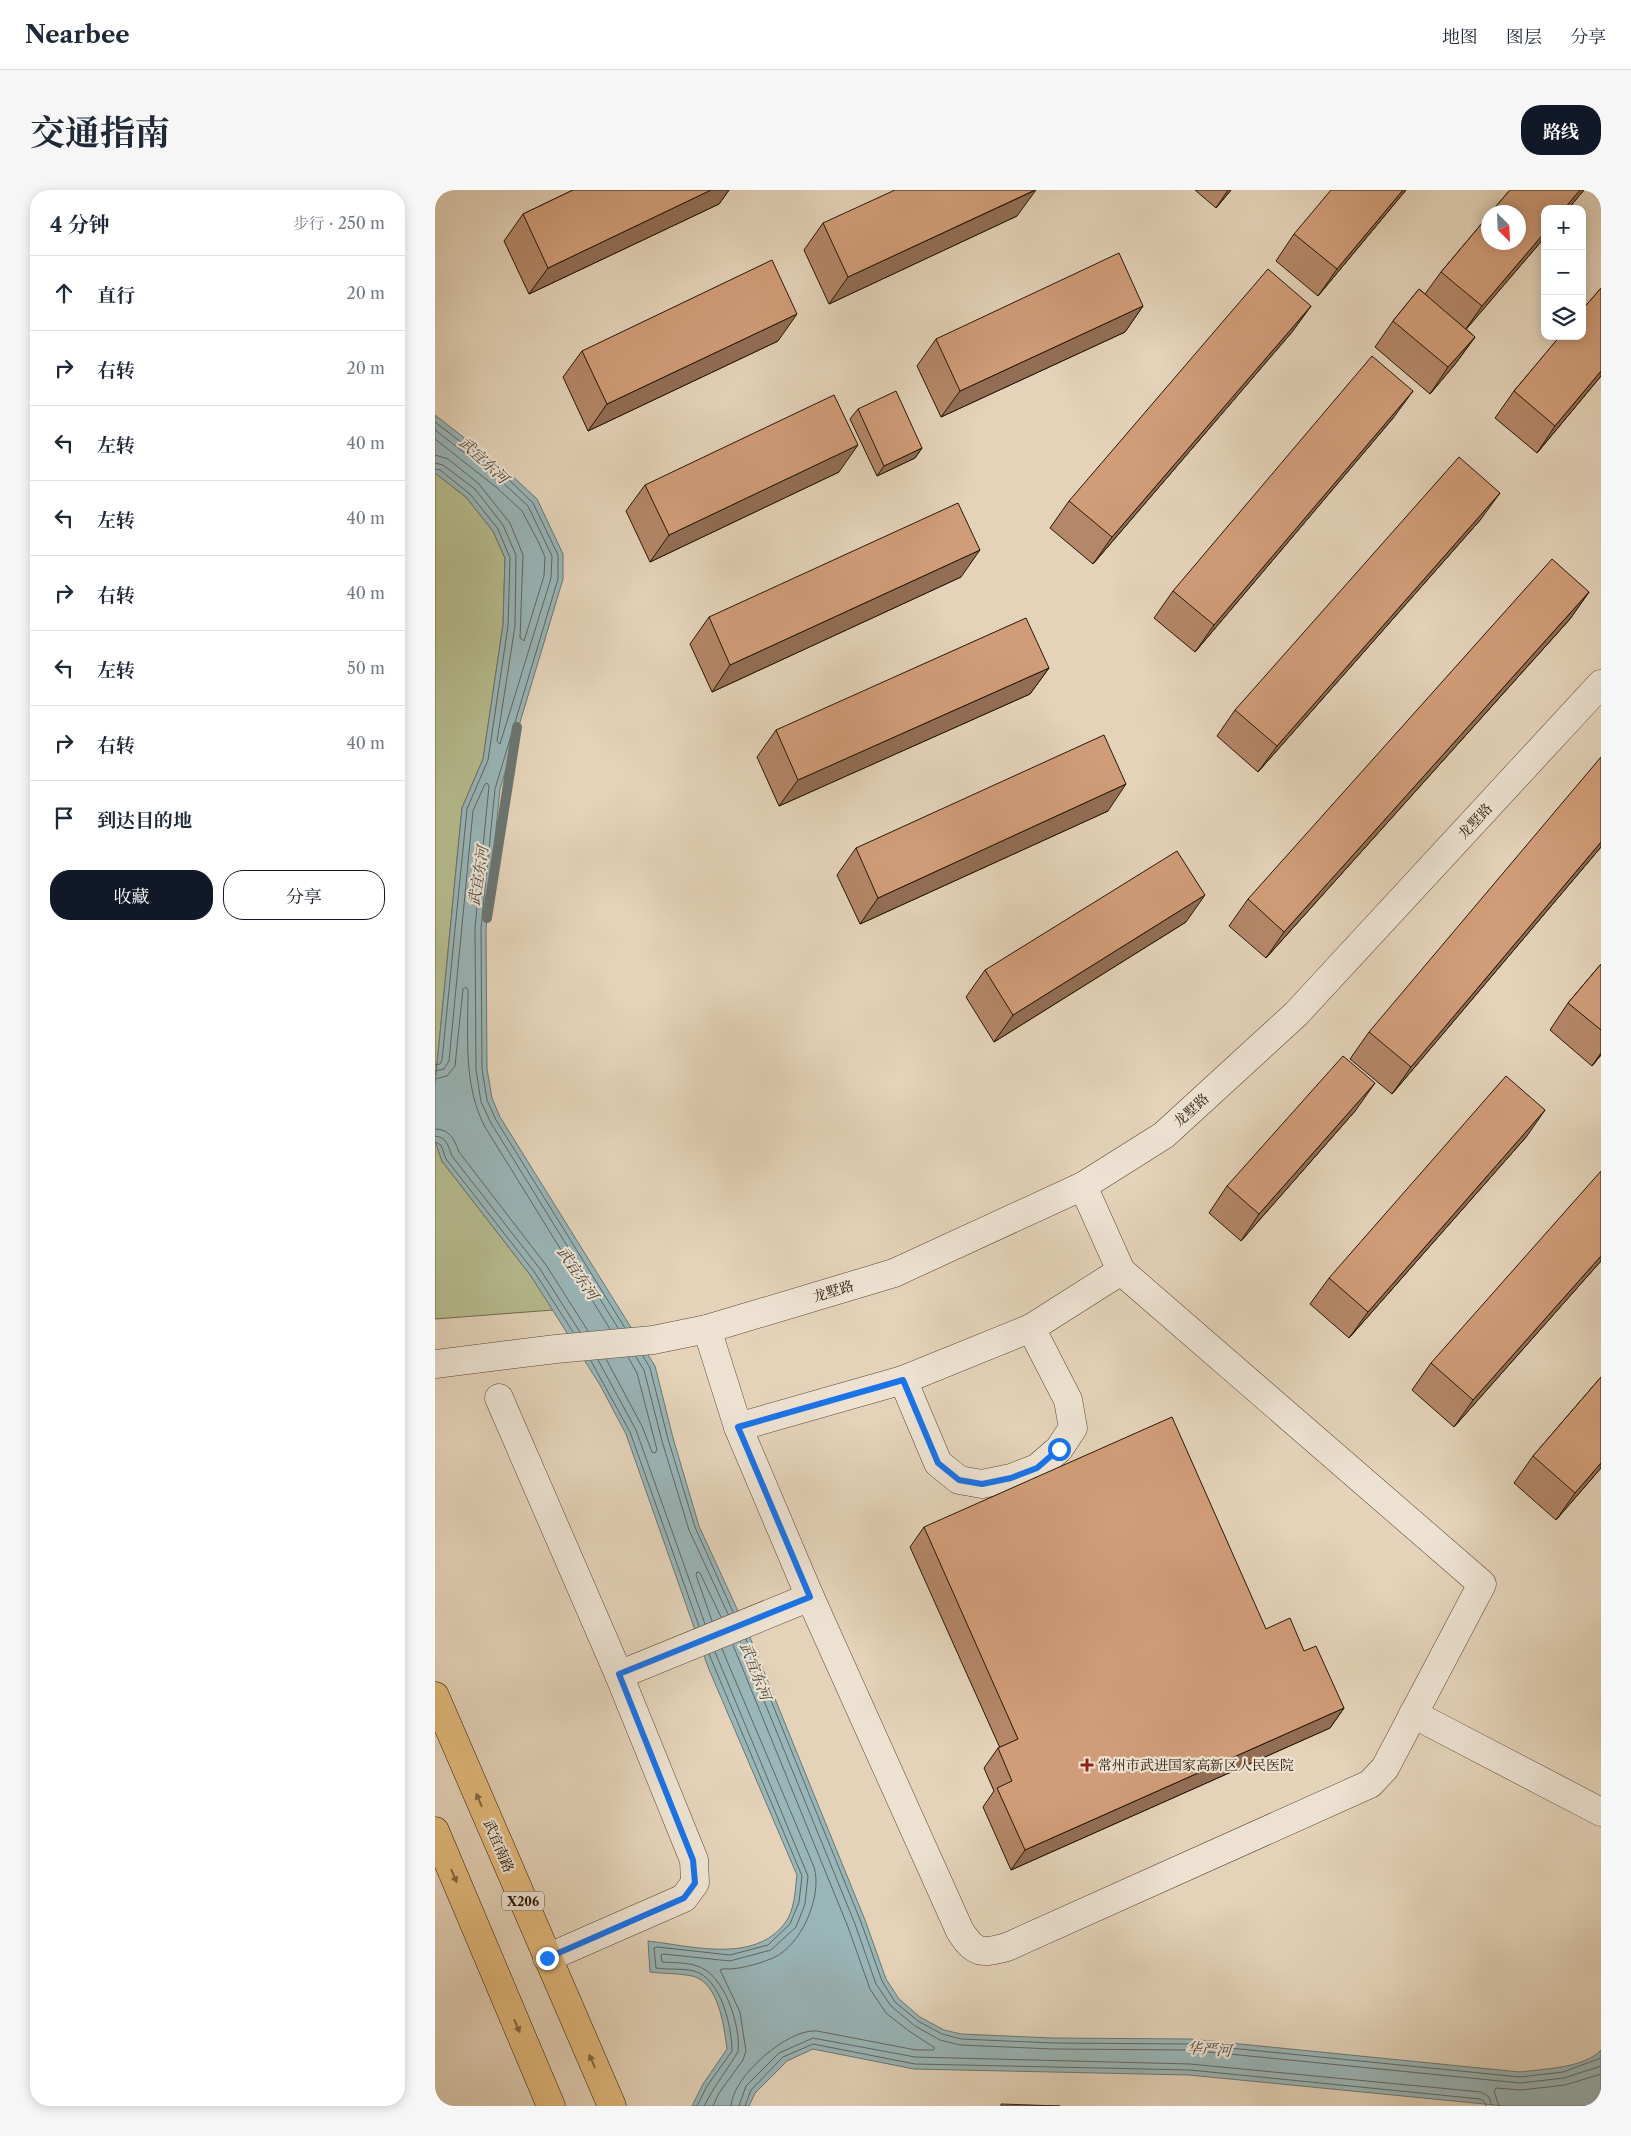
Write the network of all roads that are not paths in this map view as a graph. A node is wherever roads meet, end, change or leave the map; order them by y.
1 (1601, 684) edge
2 (1083, 1186) junction
3 (1121, 1271) junction
4 (1031, 1328) junction
5 (707, 1329) junction
6 (435, 1364) edge
7 (903, 1380) junction
8 (499, 1398) dead end
9 (738, 1427) junction
10 (810, 1597) junction
11 (619, 1674) junction
12 (435, 1696) edge
13 (1413, 1714) junction
14 (1601, 1812) edge
15 (435, 1831) edge
16 (547, 1958) junction
17 (551, 2106) edge
18 (612, 2106) edge

1 - 2 street, 龙墅路
2 - 3 street
2 - 5 street, 龙墅路
3 - 4 street
3 - 13 street
4 - 7 street
4 - 7 street
5 - 6 street, 龙墅路
5 - 9 street
7 - 9 street
8 - 11 street
9 - 10 street
10 - 11 street
10 - 13 street
11 - 16 street
16 -> 12 main road, 武宜南路 / X206
13 - 14 street
15 -> 17 main road
18 -> 16 main road, 武宜南路 / X206

